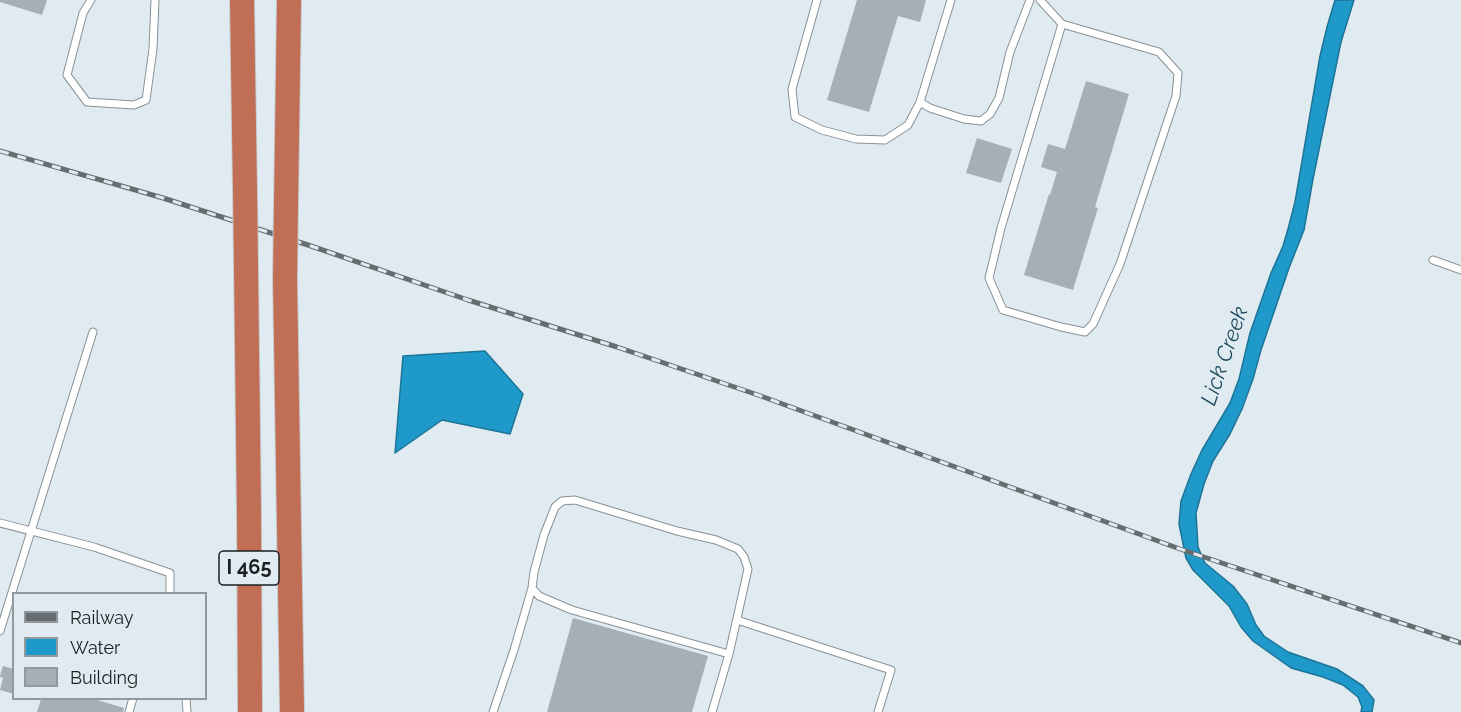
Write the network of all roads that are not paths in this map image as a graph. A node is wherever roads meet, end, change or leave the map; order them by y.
1 (91, 0) edge
2 (155, 0) edge
3 (242, 0) edge
4 (289, 0) edge
5 (817, 0) edge
6 (951, 0) edge
7 (1030, 0) edge
8 (1040, 0) edge
9 (1062, 24) junction
10 (920, 102) junction
11 (1433, 260) dead end
12 (1461, 270) edge
13 (93, 332) dead end
14 (0, 523) edge
15 (31, 531) junction
16 (532, 588) junction
17 (12, 592) edge
18 (12, 592) edge
19 (170, 592) edge
20 (0, 602) edge
21 (8, 605) junction
22 (737, 620) junction
23 (0, 631) edge
24 (729, 654) junction
25 (250, 712) edge
26 (292, 712) edge
27 (493, 712) edge
28 (712, 712) edge
29 (878, 712) edge

1 - 2 lane
3 - 25 highway, I 465, bridge
4 - 26 highway, I 465, bridge
5 - 10 lane
6 - 10 lane
7 - 10 lane
8 - 9 lane
9 - 9 lane
11 - 12 lane
13 - 15 lane
14 - 15 lane
15 - 18 lane
15 - 19 lane
16 - 22 lane
16 - 24 lane
16 - 27 lane
17 - 21 lane
20 - 21 lane
21 - 23 lane
22 - 24 lane
22 - 29 lane
24 - 28 lane

